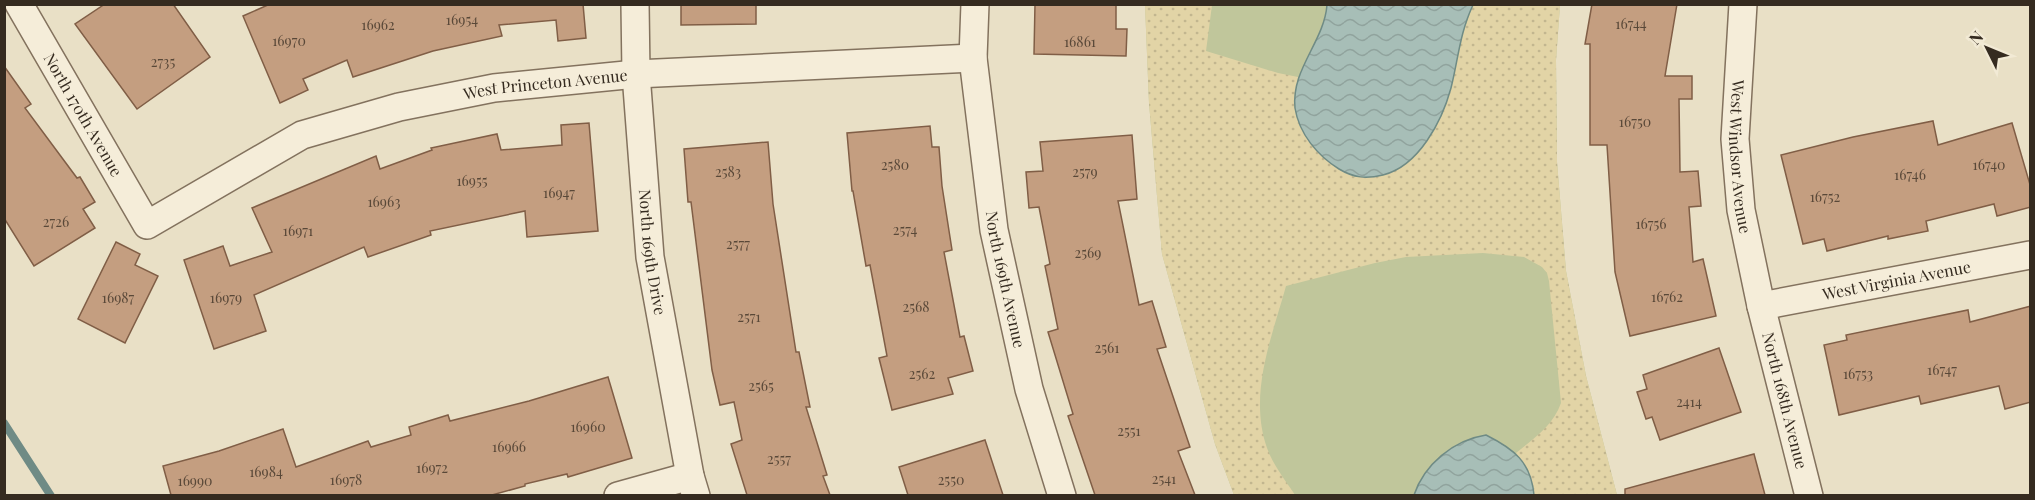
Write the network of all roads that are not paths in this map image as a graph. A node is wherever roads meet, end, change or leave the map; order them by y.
1 (20, 4) edge
2 (635, 4) edge
3 (975, 4) edge
4 (1743, 4) edge
5 (973, 58) junction
6 (636, 75) junction
7 (147, 225) joint
8 (2031, 255) edge
9 (1761, 306) junction
10 (693, 485) edge
11 (618, 495) edge
12 (1062, 495) edge
13 (1809, 495) edge

1 - 7 street, North 170th Avenue
2 - 6 street, North 169th Drive
3 - 5 street, North 169th Avenue
4 - 9 street, West Windsor Avenue
5 - 6 street, West Princeton Avenue
5 - 12 street, North 169th Avenue
6 - 7 street, West Princeton Avenue
6 - 10 street, North 169th Drive
8 - 9 street, West Virginia Avenue
9 - 13 street, North 168th Avenue
10 - 11 street

